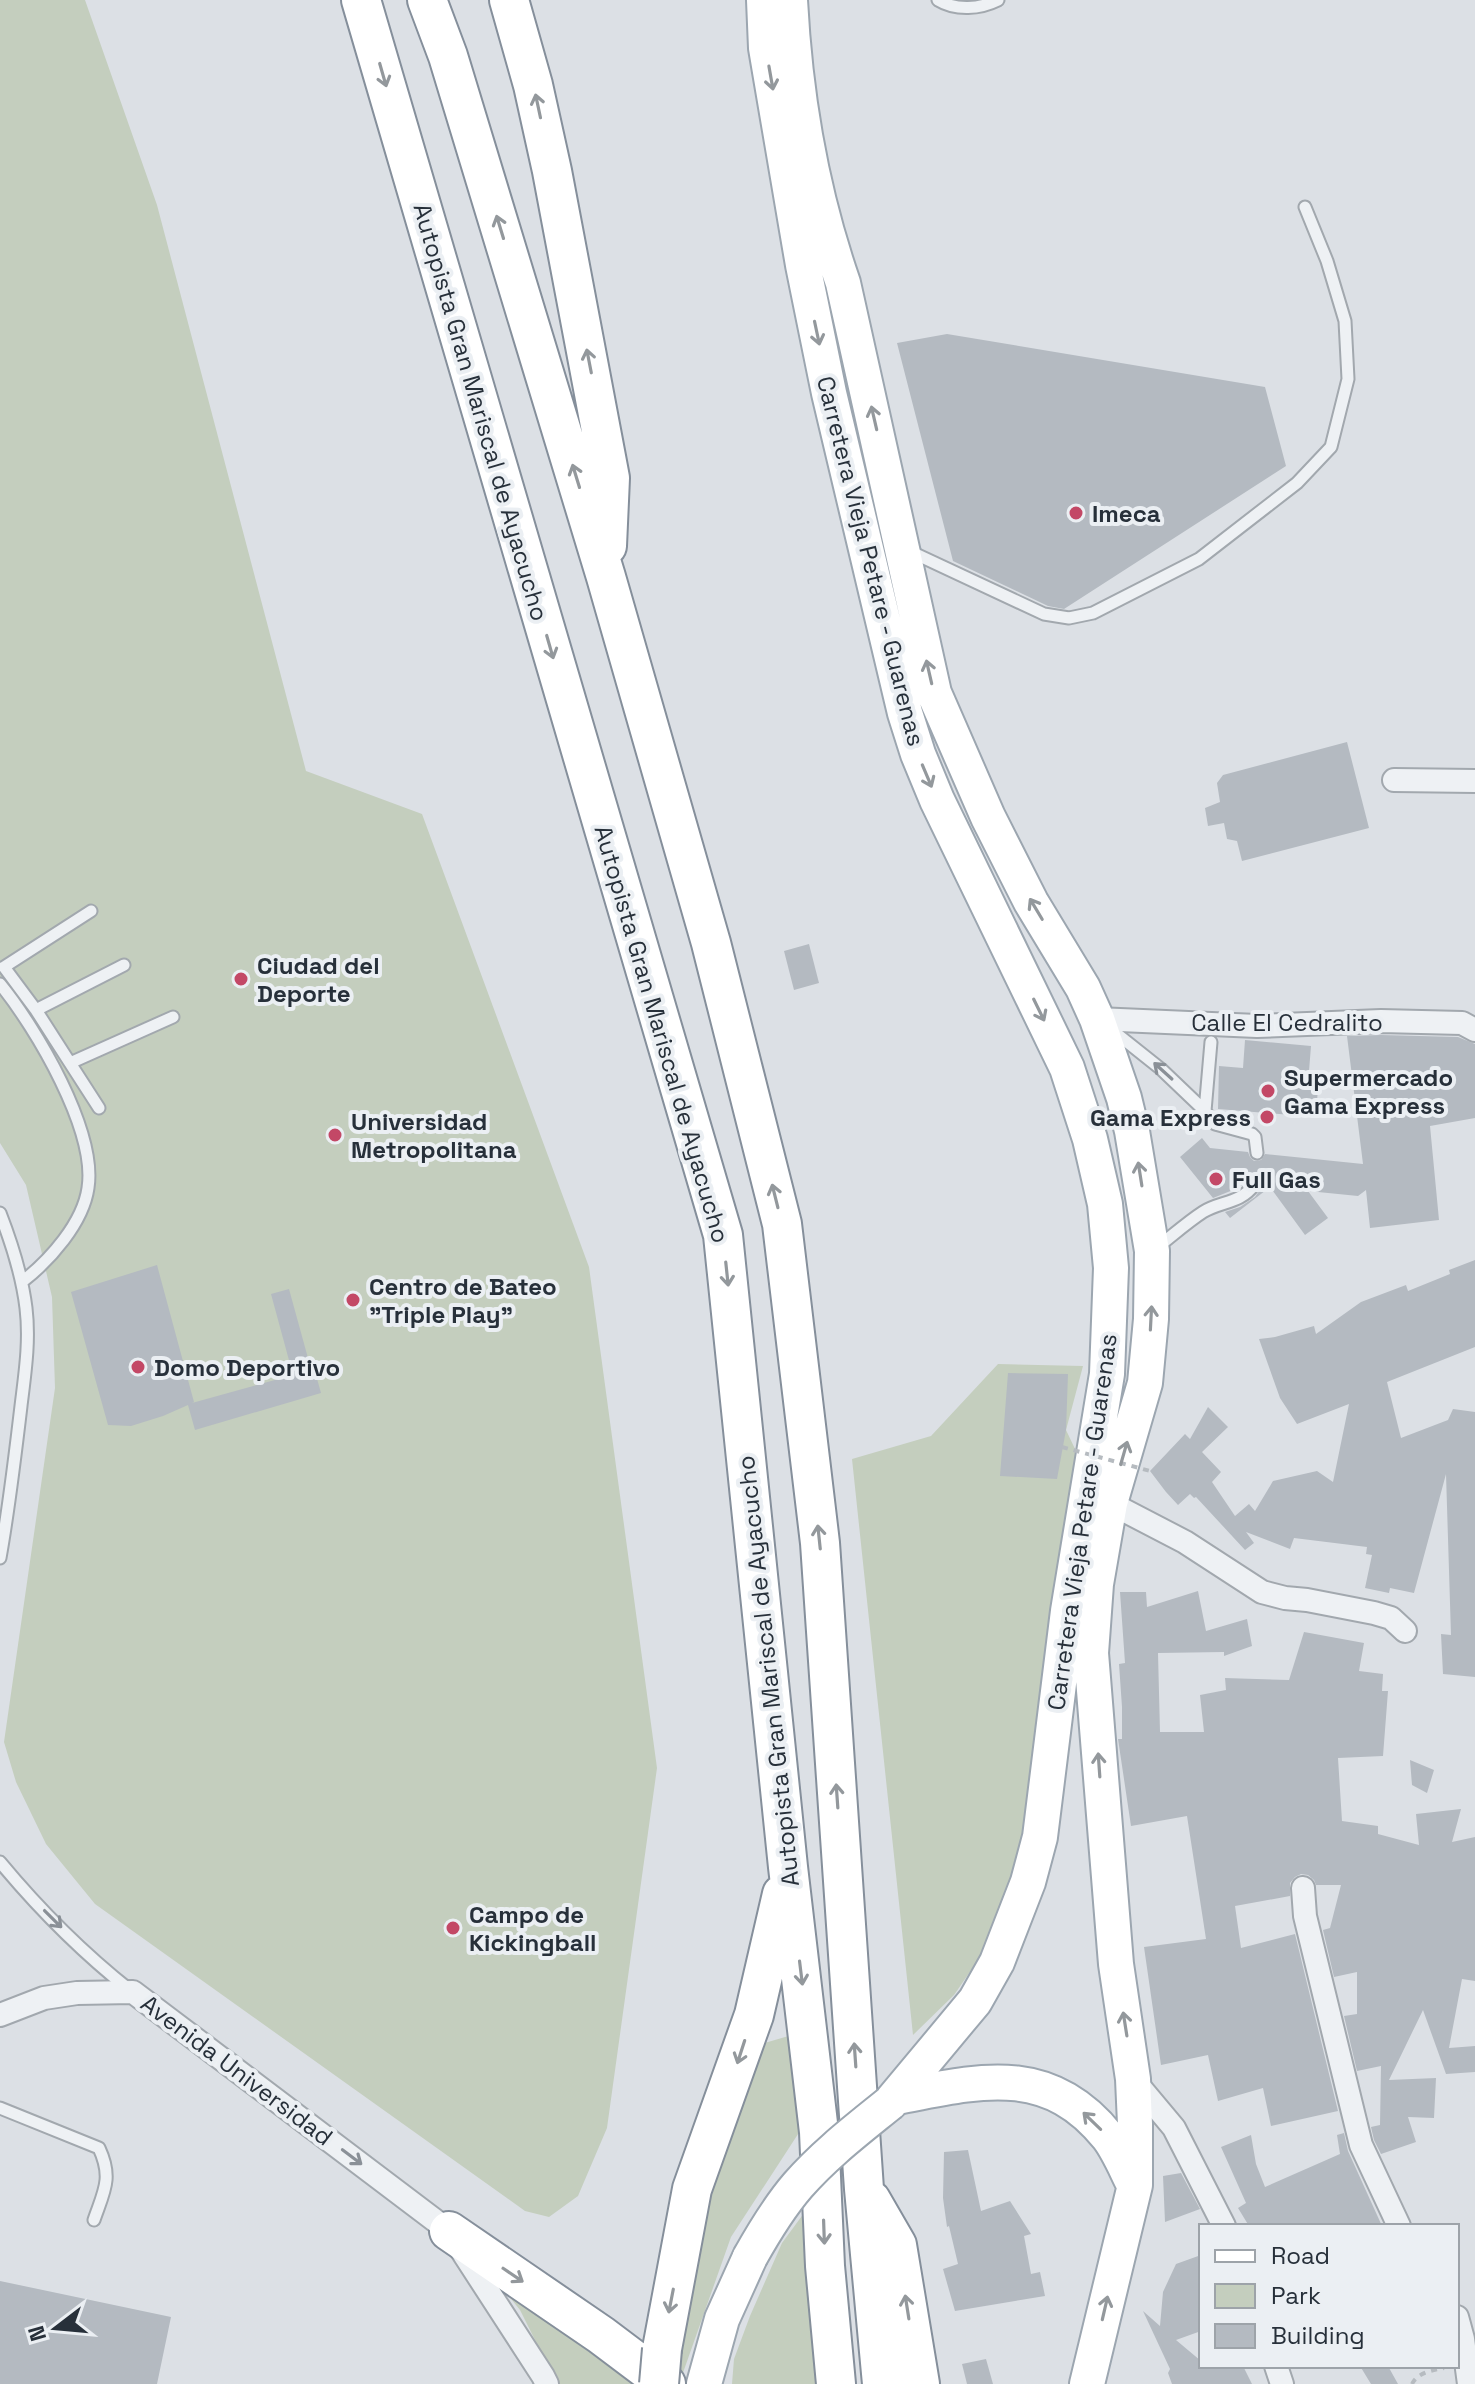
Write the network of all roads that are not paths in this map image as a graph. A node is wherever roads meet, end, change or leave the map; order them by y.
1 (361, 0) edge
2 (427, 0) edge
3 (509, 0) edge
4 (764, 0) edge
5 (790, 0) edge
6 (938, 0) edge
7 (998, 0) edge
8 (1305, 207) dead end
9 (903, 548) junction
10 (606, 577) junction
11 (1394, 780) dead end
12 (1475, 781) edge
13 (91, 911) dead end
14 (2, 964) edge
15 (124, 965) dead end
16 (0, 984) edge
17 (36, 1010) junction
18 (173, 1017) dead end
19 (1097, 1019) junction
20 (1475, 1030) edge
21 (1211, 1042) dead end
22 (70, 1063) junction
23 (99, 1108) dead end
24 (1205, 1111) junction
25 (1257, 1153) dead end
26 (1254, 1185) dead end
27 (0, 1213) edge
28 (1152, 1251) junction
29 (23, 1281) junction
30 (1110, 1503) junction
31 (0, 1558) edge
32 (1405, 1631) dead end
33 (0, 1862) edge
34 (788, 1867) junction
35 (1303, 1888) dead end
36 (133, 1992) junction
37 (0, 2015) edge
38 (1133, 2079) junction
39 (894, 2100) junction
40 (0, 2108) edge
41 (1135, 2185) junction
42 (864, 2189) junction
43 (94, 2220) dead end
44 (1223, 2224) edge
45 (1398, 2224) edge
46 (449, 2231) junction
47 (1459, 2324) edge
48 (662, 2372) edge
49 (704, 2382) edge
50 (547, 2384) edge
51 (836, 2384) edge
52 (882, 2384) edge
53 (920, 2384) edge
54 (1087, 2384) edge
55 (1469, 2384) edge

1 -> 34 highway, Autopista Gran Mariscal de Ayacucho
10 -> 2 highway
10 -> 3 highway
4 -> 39 main road, Carretera Vieja Petare - Guarenas
9 -> 5 main road, Carretera Vieja Petare - Guarenas
6 - 7 lane
8 - 9 lane
19 -> 9 main road, Carretera Vieja Petare - Guarenas
42 -> 10 highway
11 - 12 street
13 - 14 lane
14 - 17 lane
15 - 17 lane
16 - 29 lane
17 - 22 lane
18 - 22 lane
19 - 20 street, Calle El Cedralito
24 -> 19 lane
28 -> 19 main road, Carretera Vieja Petare - Guarenas
21 - 24 lane
22 - 23 lane
24 - 25 lane
26 - 28 lane
27 - 29 lane
30 -> 28 main road, Carretera Vieja Petare - Guarenas
29 - 31 lane
30 - 32 street
38 -> 30 main road, Carretera Vieja Petare - Guarenas
33 -> 36 lane
34 -> 48 highway
34 -> 51 highway, Autopista Gran Mariscal de Ayacucho
35 - 45 street
36 - 37 street, Avenida Universidad
36 -> 46 street, Avenida Universidad
38 - 41 main road, Carretera Vieja Petare - Guarenas
38 - 44 street
41 -> 39 main road
39 - 49 main road, Carretera Vieja Petare - Guarenas, bridge
40 - 43 lane
54 -> 41 main road, Carretera Vieja Petare - Guarenas
42 - 52 highway
53 -> 42 highway
46 -> 48 highway
46 - 50 street
47 - 55 street

